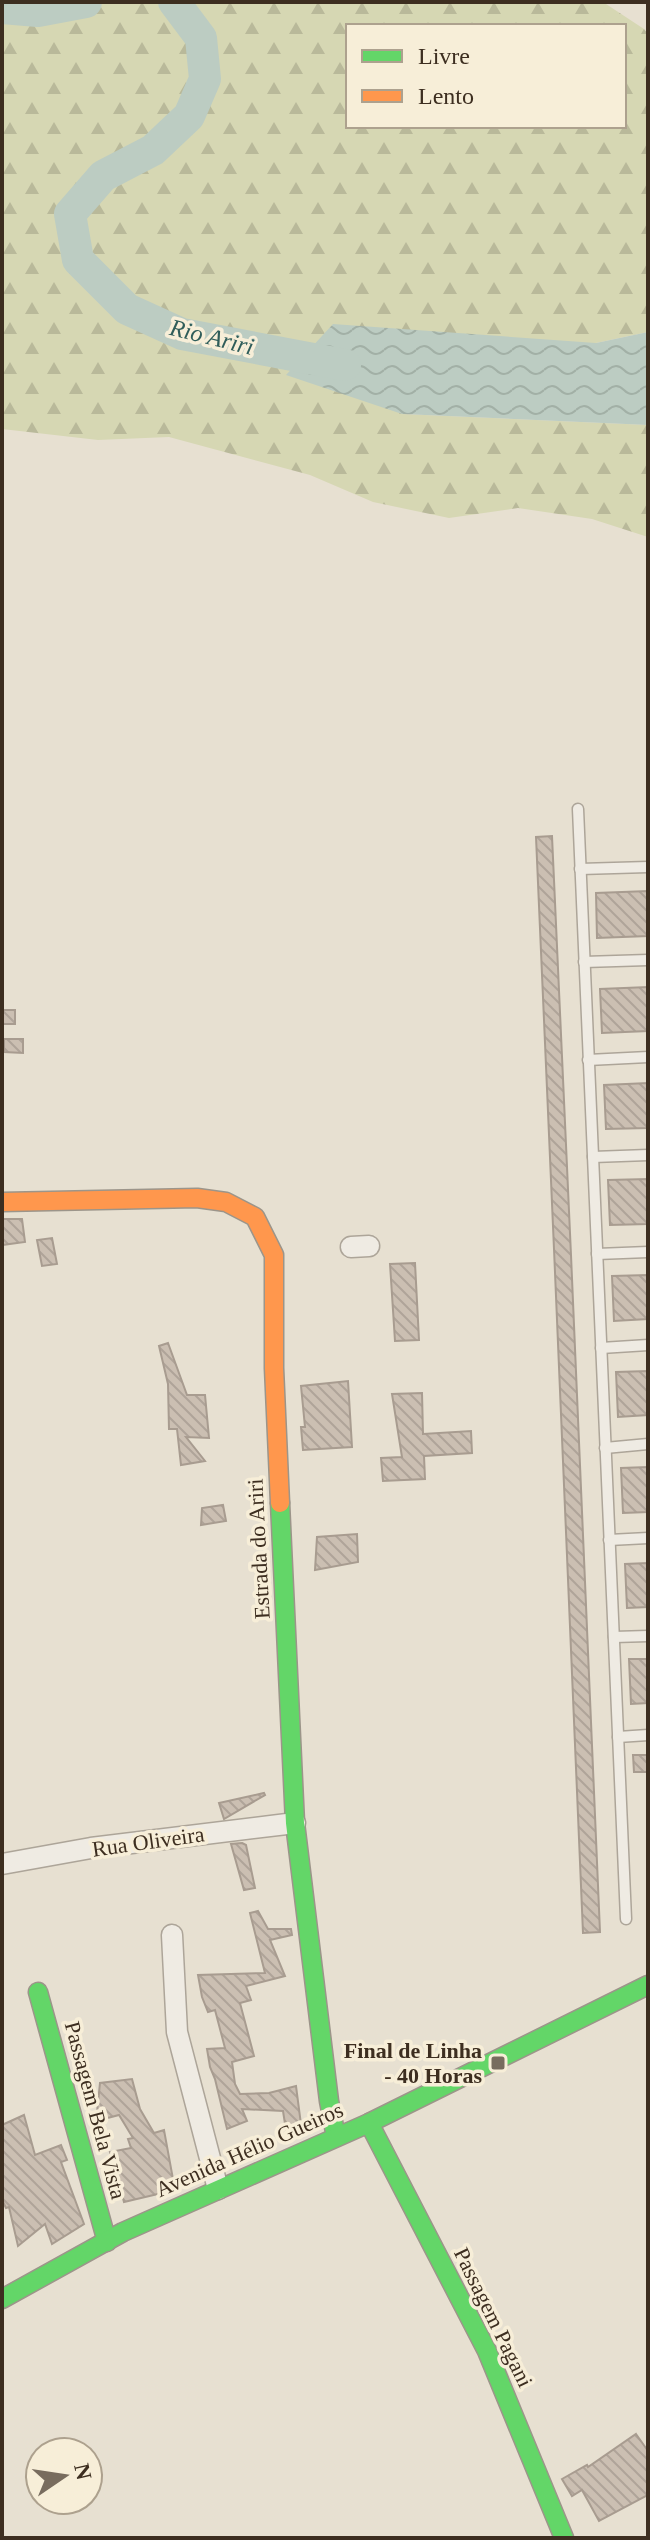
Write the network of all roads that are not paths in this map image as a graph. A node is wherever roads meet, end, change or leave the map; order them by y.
1 (578, 809) dead end
2 (648, 867) edge
3 (580, 869) junction
4 (648, 960) edge
5 (584, 962) junction
6 (648, 1057) edge
7 (588, 1060) junction
8 (648, 1155) edge
9 (593, 1157) junction
10 (2, 1202) edge
11 (648, 1252) edge
12 (597, 1254) junction
13 (648, 1345) edge
14 (601, 1348) junction
15 (648, 1444) edge
16 (605, 1448) junction
17 (648, 1538) edge
18 (609, 1540) junction
19 (648, 1636) edge
20 (614, 1637) junction
21 (648, 1735) edge
22 (618, 1737) junction
23 (295, 1823) junction
24 (2, 1864) edge
25 (626, 1919) dead end
26 (172, 1935) dead end
27 (648, 1985) edge
28 (38, 1992) dead end
29 (369, 2123) junction
30 (336, 2137) junction
31 (218, 2189) junction
32 (107, 2242) junction
33 (3, 2296) edge
34 (564, 2538) edge

1 - 3 lane
2 - 3 lane
3 - 5 lane
4 - 5 lane
5 - 7 lane
6 - 7 lane
7 - 9 lane
8 - 9 lane
9 - 12 lane
10 - 23 street, Estrada do Ariri
11 - 12 lane
12 - 14 lane
13 - 14 lane
14 - 16 lane
15 - 16 lane
16 - 18 lane
17 - 18 lane
18 - 20 lane
19 - 20 lane
20 - 22 lane
21 - 22 lane
22 - 25 lane
23 - 24 street, Rua Oliveira
23 - 30 street, Estrada do Ariri
26 - 31 street
27 - 29 street, Avenida Hélio Gueiros
28 - 32 street, Passagem Bela Vista
29 - 30 street, Avenida Hélio Gueiros
29 - 34 street, Passagem Pagani
30 - 31 street, Avenida Hélio Gueiros
31 - 32 street, Avenida Hélio Gueiros
32 - 33 street, Avenida Hélio Gueiros

